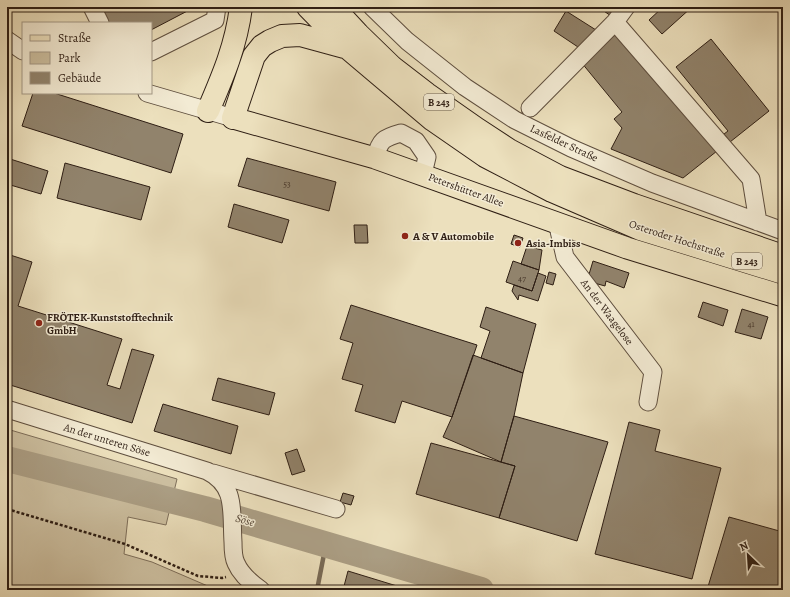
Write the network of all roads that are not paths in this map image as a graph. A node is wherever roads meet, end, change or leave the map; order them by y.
1 (92, 7) edge
2 (217, 7) edge
3 (241, 7) edge
4 (308, 7) edge
5 (333, 7) edge
6 (372, 7) edge
7 (626, 7) edge
8 (100, 22) edge
9 (615, 22) junction
10 (7, 40) edge
11 (22, 49) edge
12 (349, 49) junction
13 (152, 52) edge
14 (150, 94) edge
15 (530, 108) dead end
16 (208, 111) junction
17 (234, 118) junction
18 (374, 158) junction
19 (423, 174) junction
20 (556, 184) junction
21 (556, 222) junction
22 (758, 222) junction
23 (783, 231) edge
24 (783, 256) edge
25 (783, 273) edge
26 (783, 296) edge
27 (648, 402) dead end
28 (7, 410) edge
29 (207, 471) junction
30 (336, 510) dead end
31 (261, 590) edge

1 - 8 street
2 - 13 street
3 - 16 highway
4 - 12 highway, B 243
5 - 20 highway, B 243
6 - 22 street, Lasfelder Straße
7 - 9 street
9 - 15 street
9 - 22 street
10 - 11 street
12 - 17 highway
12 - 20 highway, B 243
14 - 16 street, Petershütter Allee
16 - 17 street, Petershütter Allee
17 - 18 main road, Petershütter Allee
18 - 19 main road, Petershütter Allee
18 - 19 street
19 - 21 main road, Petershütter Allee
20 - 24 highway, Osteroder Hochstraße / B 243
20 - 25 highway, Osteroder Hochstraße / B 243
21 - 26 main road, Petershütter Allee
21 - 27 street, An der Waagelose
22 - 23 street, Lasfelder Straße
28 - 29 street, An der unteren Söse
29 - 30 street, An der unteren Söse
29 - 31 street, An der unteren Söse

